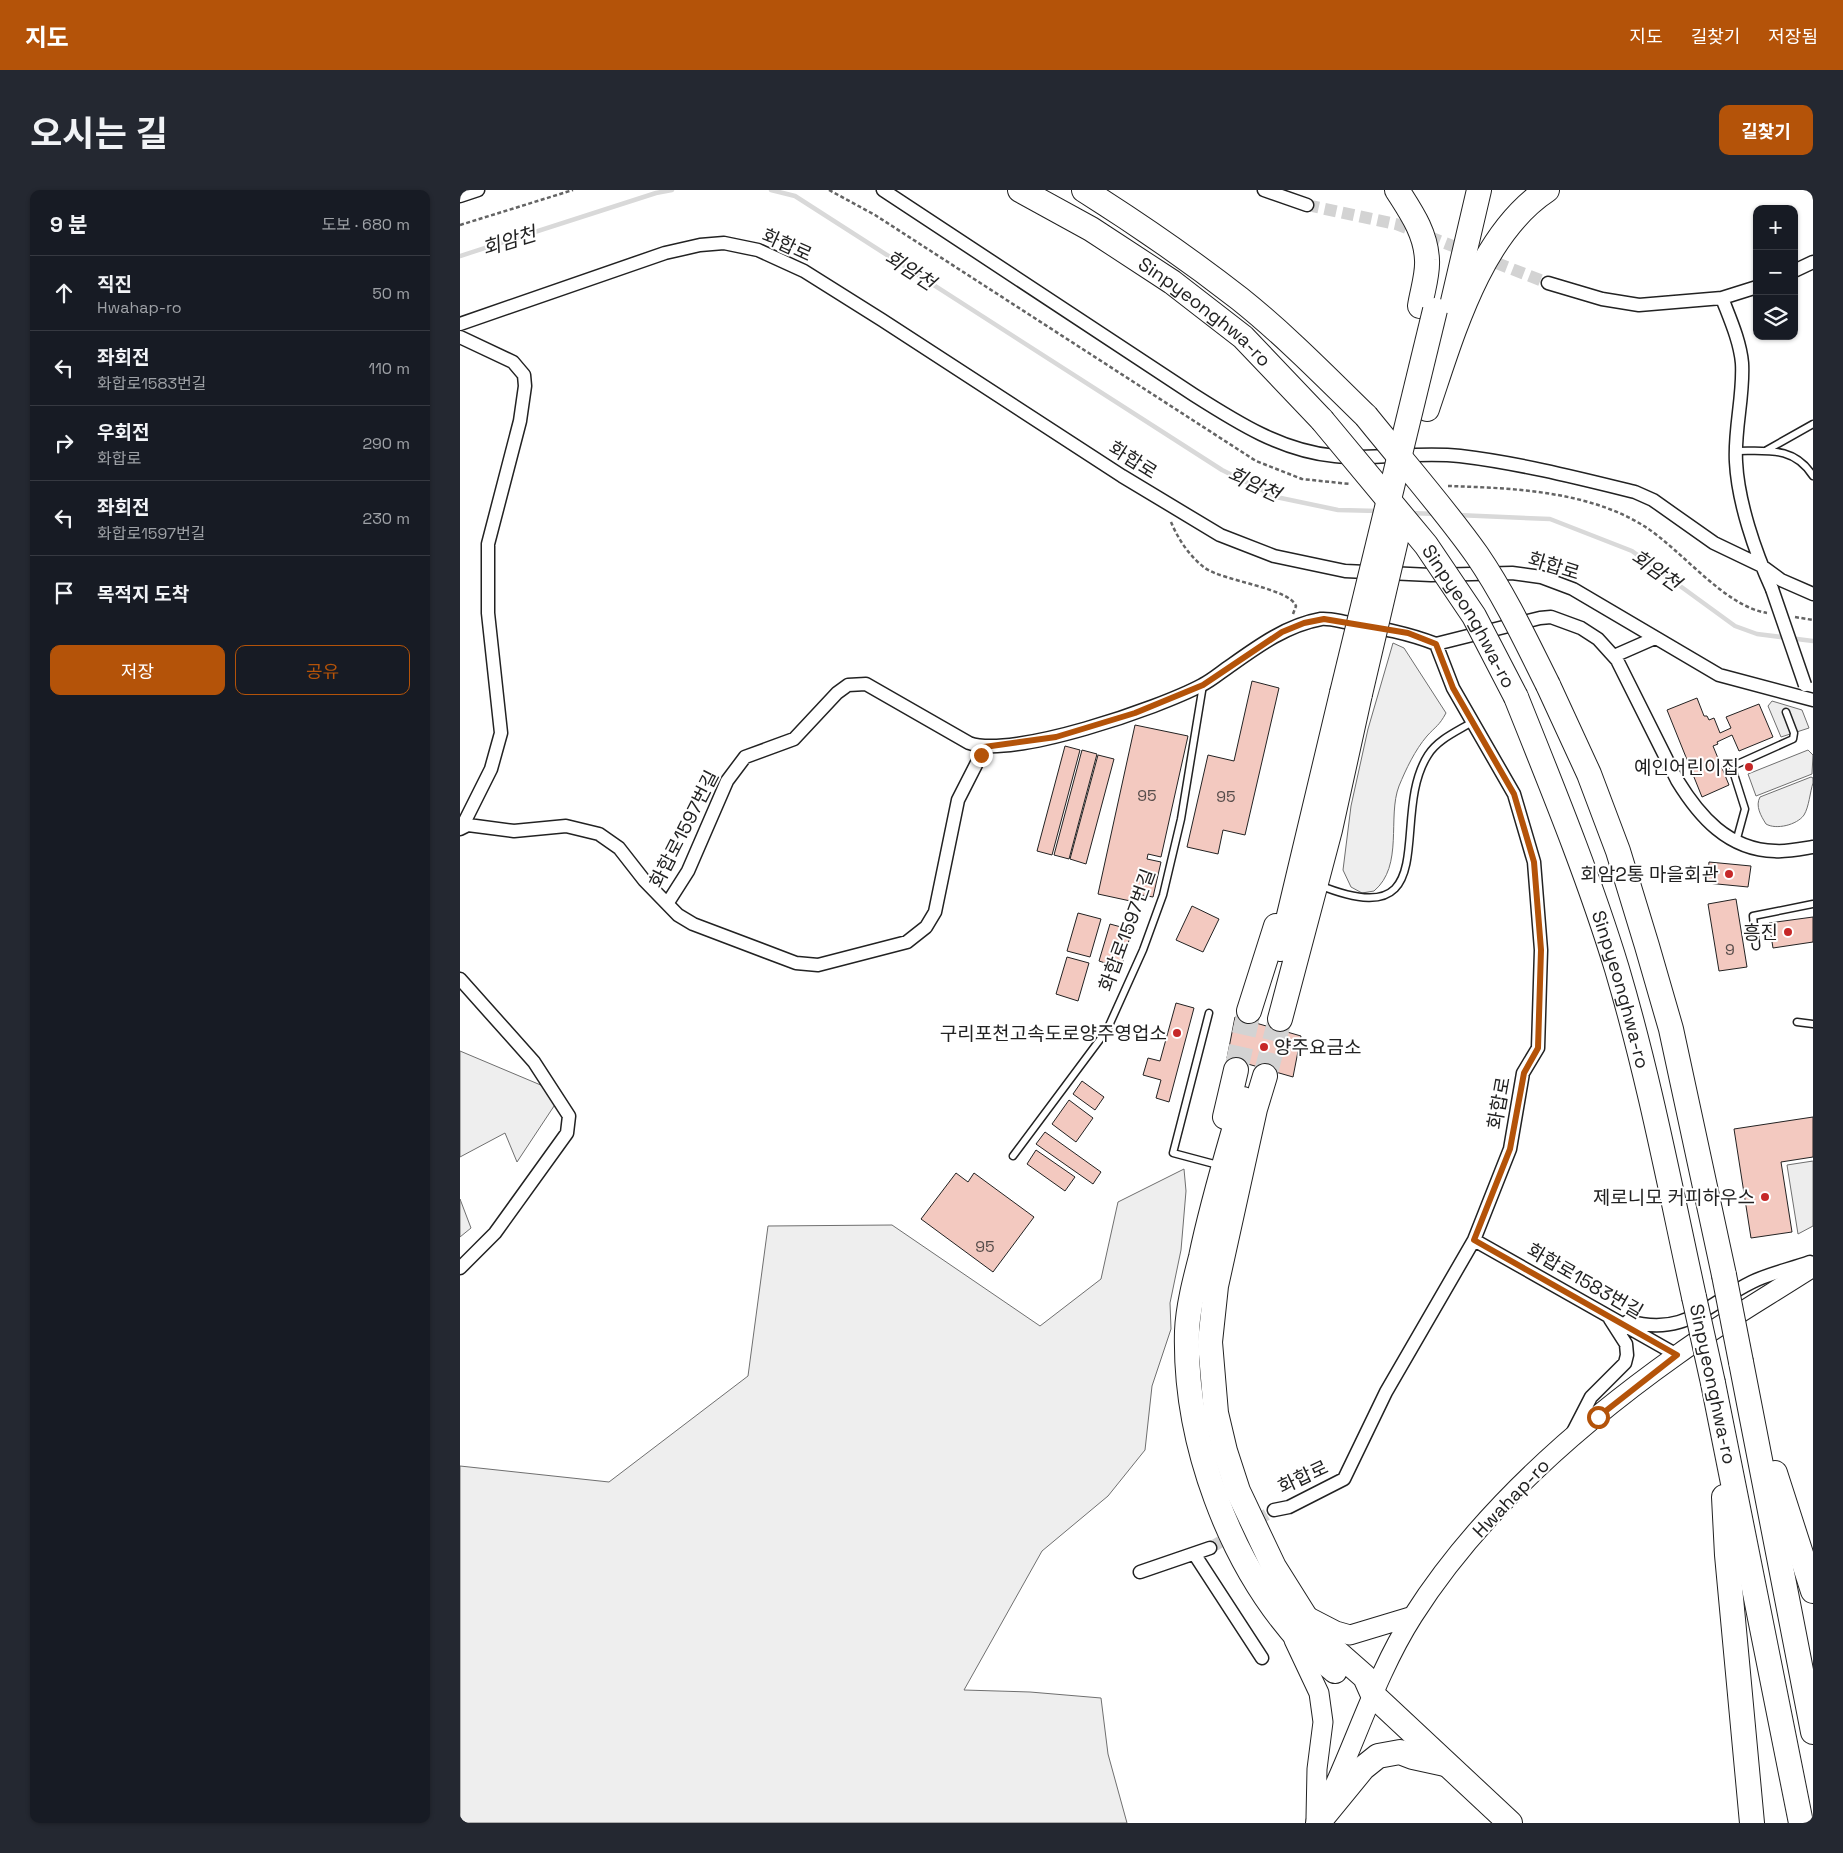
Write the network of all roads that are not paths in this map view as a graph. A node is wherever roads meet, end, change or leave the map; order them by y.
1 (478, 190) edge
2 (883, 190) edge
3 (1020, 190) edge
4 (1084, 190) edge
5 (1264, 190) edge
6 (1397, 190) edge
7 (1464, 190) edge
8 (1479, 190) edge
9 (1547, 190) edge
10 (460, 196) edge
11 (1307, 204) tunnel mouth
12 (1813, 262) edge
13 (1798, 269) edge
14 (1548, 283) tunnel mouth
15 (1753, 288) edge
16 (1722, 298) junction
17 (1441, 312) junction
18 (460, 324) edge
19 (460, 337) edge
20 (1813, 424) edge
21 (1766, 450) junction
22 (1736, 451) junction
23 (1813, 476) edge
24 (1762, 566) junction
25 (1813, 594) edge
26 (1654, 638) junction
27 (1436, 644) junction
28 (1614, 656) junction
29 (1203, 685) junction
30 (1351, 694) junction
31 (1812, 702) edge
32 (1786, 712) dead end
33 (1474, 722) junction
34 (984, 747) junction
35 (461, 828) edge
36 (1736, 842) junction
37 (1813, 847) edge
38 (1321, 886) junction
39 (667, 904) junction
40 (1813, 904) edge
41 (1756, 946) dead end
42 (460, 979) edge
43 (1209, 1013) dead end
44 (1798, 1022) dead end
45 (1813, 1024) edge
46 (1013, 1156) dead end
47 (1217, 1165) junction
48 (1474, 1240) junction
49 (1813, 1261) edge
50 (1813, 1267) edge
51 (460, 1268) edge
52 (1606, 1315) junction
53 (1677, 1355) junction
54 (1742, 1368) junction
55 (1719, 1413) junction
56 (1568, 1441) junction
57 (1274, 1510) tunnel mouth
58 (1210, 1548) tunnel mouth
59 (1194, 1555) junction
60 (1140, 1572) dead end
61 (1813, 1591) edge
62 (1273, 1607) junction
63 (1303, 1614) junction
64 (1413, 1616) junction
65 (1262, 1658) dead end
66 (1373, 1695) junction
67 (1813, 1732) edge
68 (1446, 1764) junction
69 (1317, 1823) edge
70 (1510, 1823) edge
71 (1752, 1823) edge
72 (1801, 1823) edge

1 - 10 street
2 - 24 street
3 - 55 highway, Sinpyeonghwa-ro, bridge
4 - 54 highway, Sinpyeonghwa-ro, bridge
5 - 11 street
6 - 17 highway
7 - 17 highway
8 - 17 highway
9 - 17 highway
12 - 13 street
14 - 16 street
15 - 16 street
16 - 22 street
17 - 30 highway, bridge
17 - 30 highway, bridge
18 - 26 street, 화합로
19 - 35 street, 화합로1597번길
20 - 21 lane
21 - 22 lane
21 - 23 lane
22 - 24 street
24 - 25 street
24 - 31 street, bridge
26 - 28 street
26 - 31 street, 화합로
27 - 28 street
27 - 29 street
27 - 33 street, 화합로
28 - 36 street
29 - 34 street
29 - 46 lane, 화합로1597번길
30 - 38 highway
30 - 38 highway
32 - 36 lane
33 - 38 lane
33 - 48 street, 화합로
34 - 39 street, 화합로1597번길
34 - 39 street, 화합로1597번길
35 - 39 street, 화합로1597번길
36 - 37 street
40 - 41 lane
42 - 51 street
43 - 47 lane
44 - 45 lane
47 - 62 highway
47 - 63 highway
48 - 52 street, 화합로1583번길
48 - 57 street, 화합로
49 - 52 street
50 - 53 main road, Hwahap-ro
52 - 53 street, 화합로1583번길
52 - 56 street
53 - 56 main road, Hwahap-ro
54 - 61 highway
54 - 67 highway, Sinpyeonghwa-ro
55 - 71 highway
55 - 72 highway, Sinpyeonghwa-ro
56 - 64 main road, Hwahap-ro
58 - 59 street
59 - 60 street
59 - 65 street
62 - 66 highway
62 - 69 main road
63 - 64 main road
63 - 66 highway
64 - 66 main road, Hwahap-ro
66 - 68 highway
66 - 69 main road, Hwahap-ro
68 - 69 highway
68 - 70 highway

